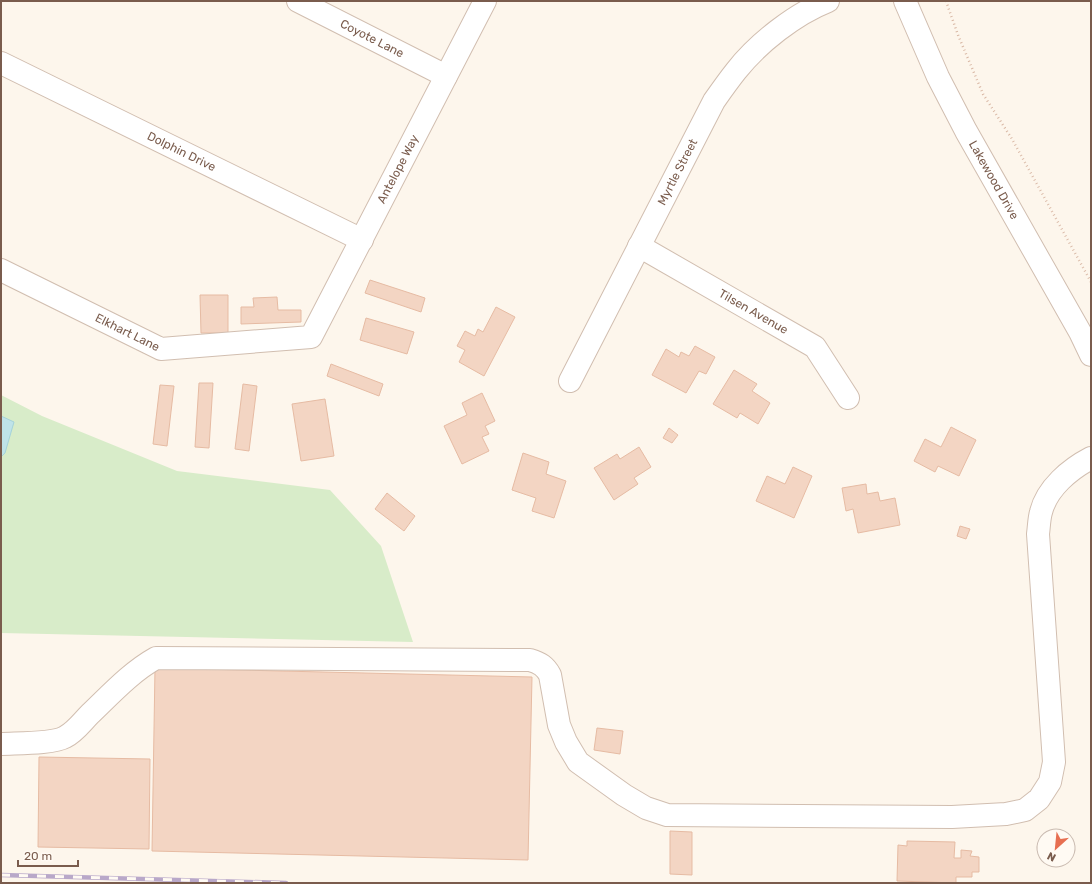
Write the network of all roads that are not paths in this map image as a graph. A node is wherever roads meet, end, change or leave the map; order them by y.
1 (298, 1) edge
2 (485, 1) edge
3 (828, 1) edge
4 (905, 1) edge
5 (1, 63) edge
6 (446, 76) junction
7 (362, 240) junction
8 (639, 246) junction
9 (1, 270) edge
10 (311, 337) joint
11 (1091, 355) edge
12 (570, 381) dead end
13 (848, 398) dead end
14 (1091, 458) edge
15 (1, 744) edge

1 - 6 street, Coyote Lane
2 - 6 street, Antelope Way
3 - 8 street, Myrtle Street
4 - 11 street, Lakewood Drive
5 - 7 street, Dolphin Drive
6 - 7 street, Antelope Way
7 - 10 street, Antelope Way
8 - 12 street, Myrtle Street
8 - 13 street, Tilsen Avenue
9 - 10 street, Elkhart Lane
14 - 15 street

